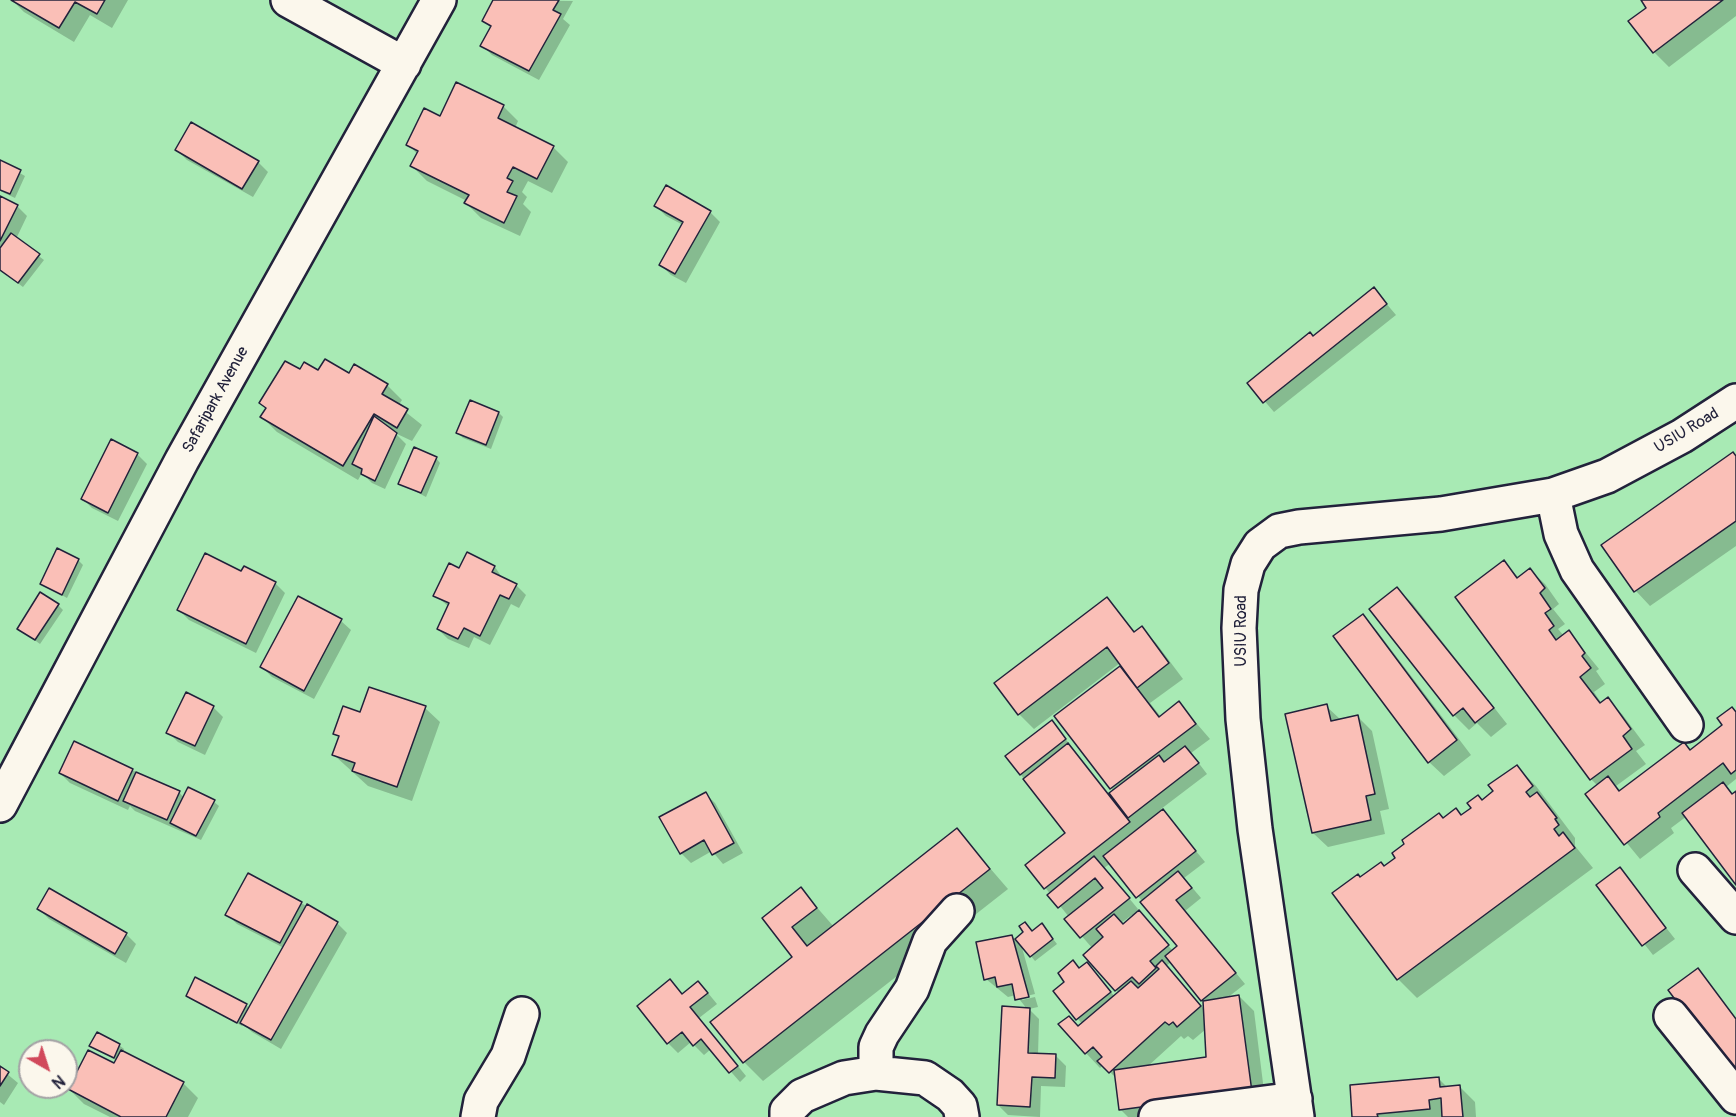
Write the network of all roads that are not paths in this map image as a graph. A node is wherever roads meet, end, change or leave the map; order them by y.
1 (288, 0) edge
2 (439, 0) edge
3 (404, 64) junction
4 (1736, 401) edge
5 (1553, 495) junction
6 (1686, 725) dead end
7 (0, 805) edge
8 (1695, 870) dead end
9 (957, 911) dead end
10 (1736, 917) edge
11 (522, 1014) dead end
12 (1671, 1016) dead end
13 (876, 1073) junction
14 (1736, 1097) edge
15 (1296, 1108) edge
16 (478, 1117) edge
17 (787, 1117) edge
18 (962, 1117) edge
19 (1156, 1117) edge

1 - 3 street
2 - 3 street, Safaripark Avenue
3 - 7 street, Safaripark Avenue
4 - 5 street, USIU Road
5 - 6 street
5 - 15 street, USIU Road
8 - 10 street
9 - 13 street
11 - 16 street
12 - 14 street
13 - 17 street
13 - 18 street
15 - 19 street

